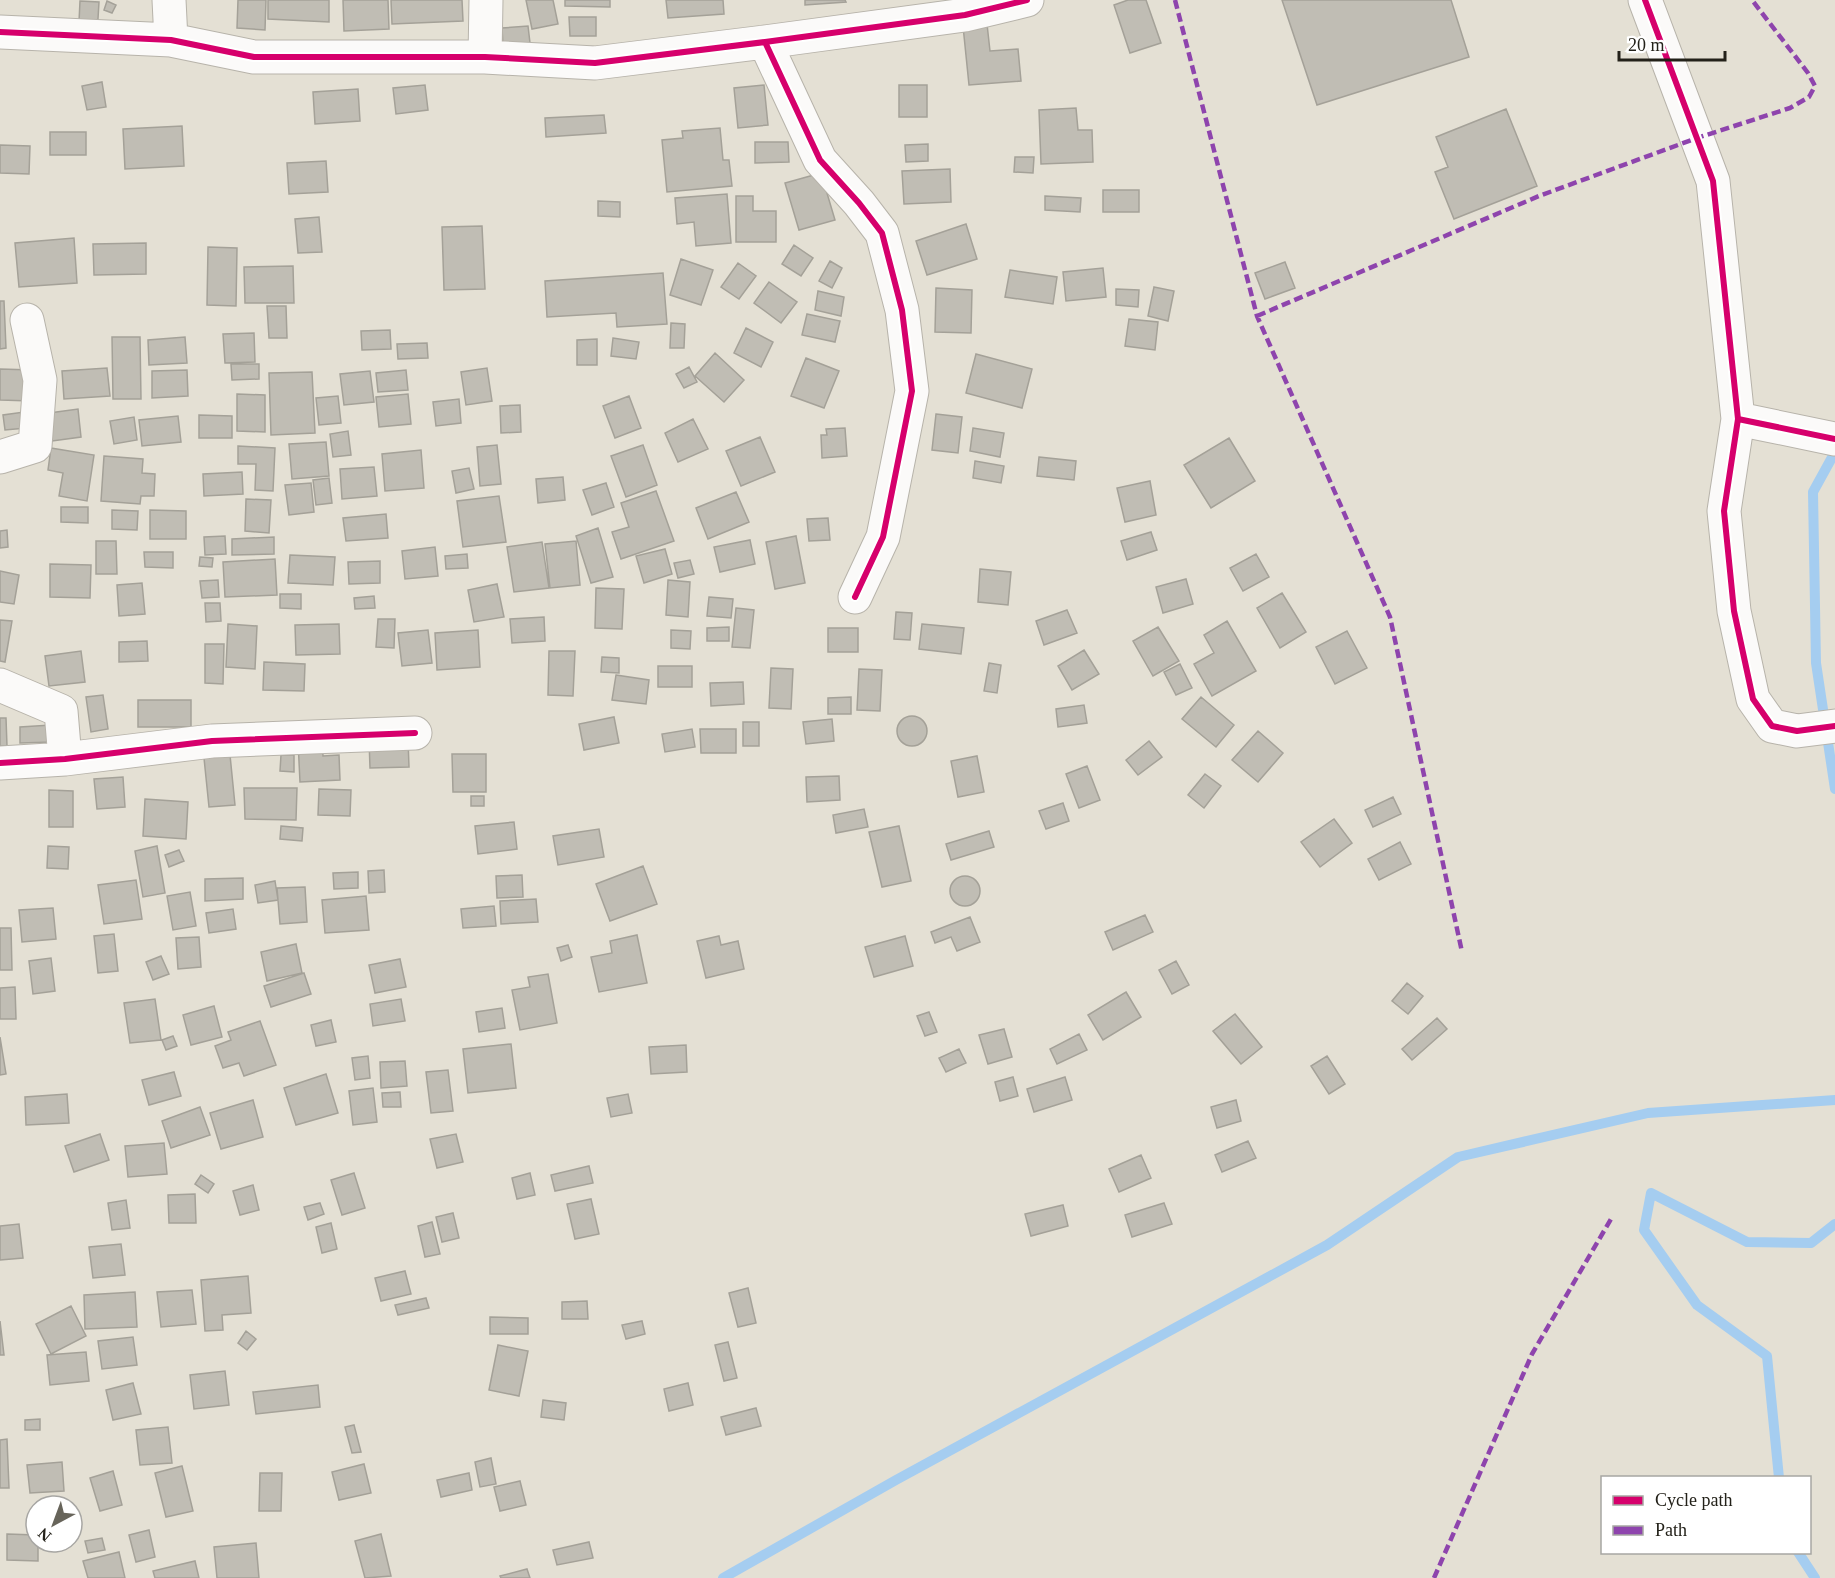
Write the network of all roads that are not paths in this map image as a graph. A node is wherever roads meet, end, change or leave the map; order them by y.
1 (169, 0) edge
2 (486, 0) edge
3 (1027, 0) edge
4 (1645, 0) edge
5 (0, 32) edge
6 (171, 40) junction
7 (765, 42) junction
8 (485, 57) junction
9 (27, 320) dead end
10 (1738, 419) junction
11 (1835, 439) edge
12 (0, 458) edge
13 (855, 597) dead end
14 (0, 685) edge
15 (1835, 726) edge
16 (415, 733) dead end
17 (66, 759) junction
18 (0, 763) edge

1 - 6 street
2 - 8 street
3 - 7 street
4 - 10 street
5 - 6 street
6 - 8 street
7 - 8 street
7 - 13 street
9 - 12 street
10 - 11 street
10 - 15 street
14 - 17 street
16 - 17 street
17 - 18 street

